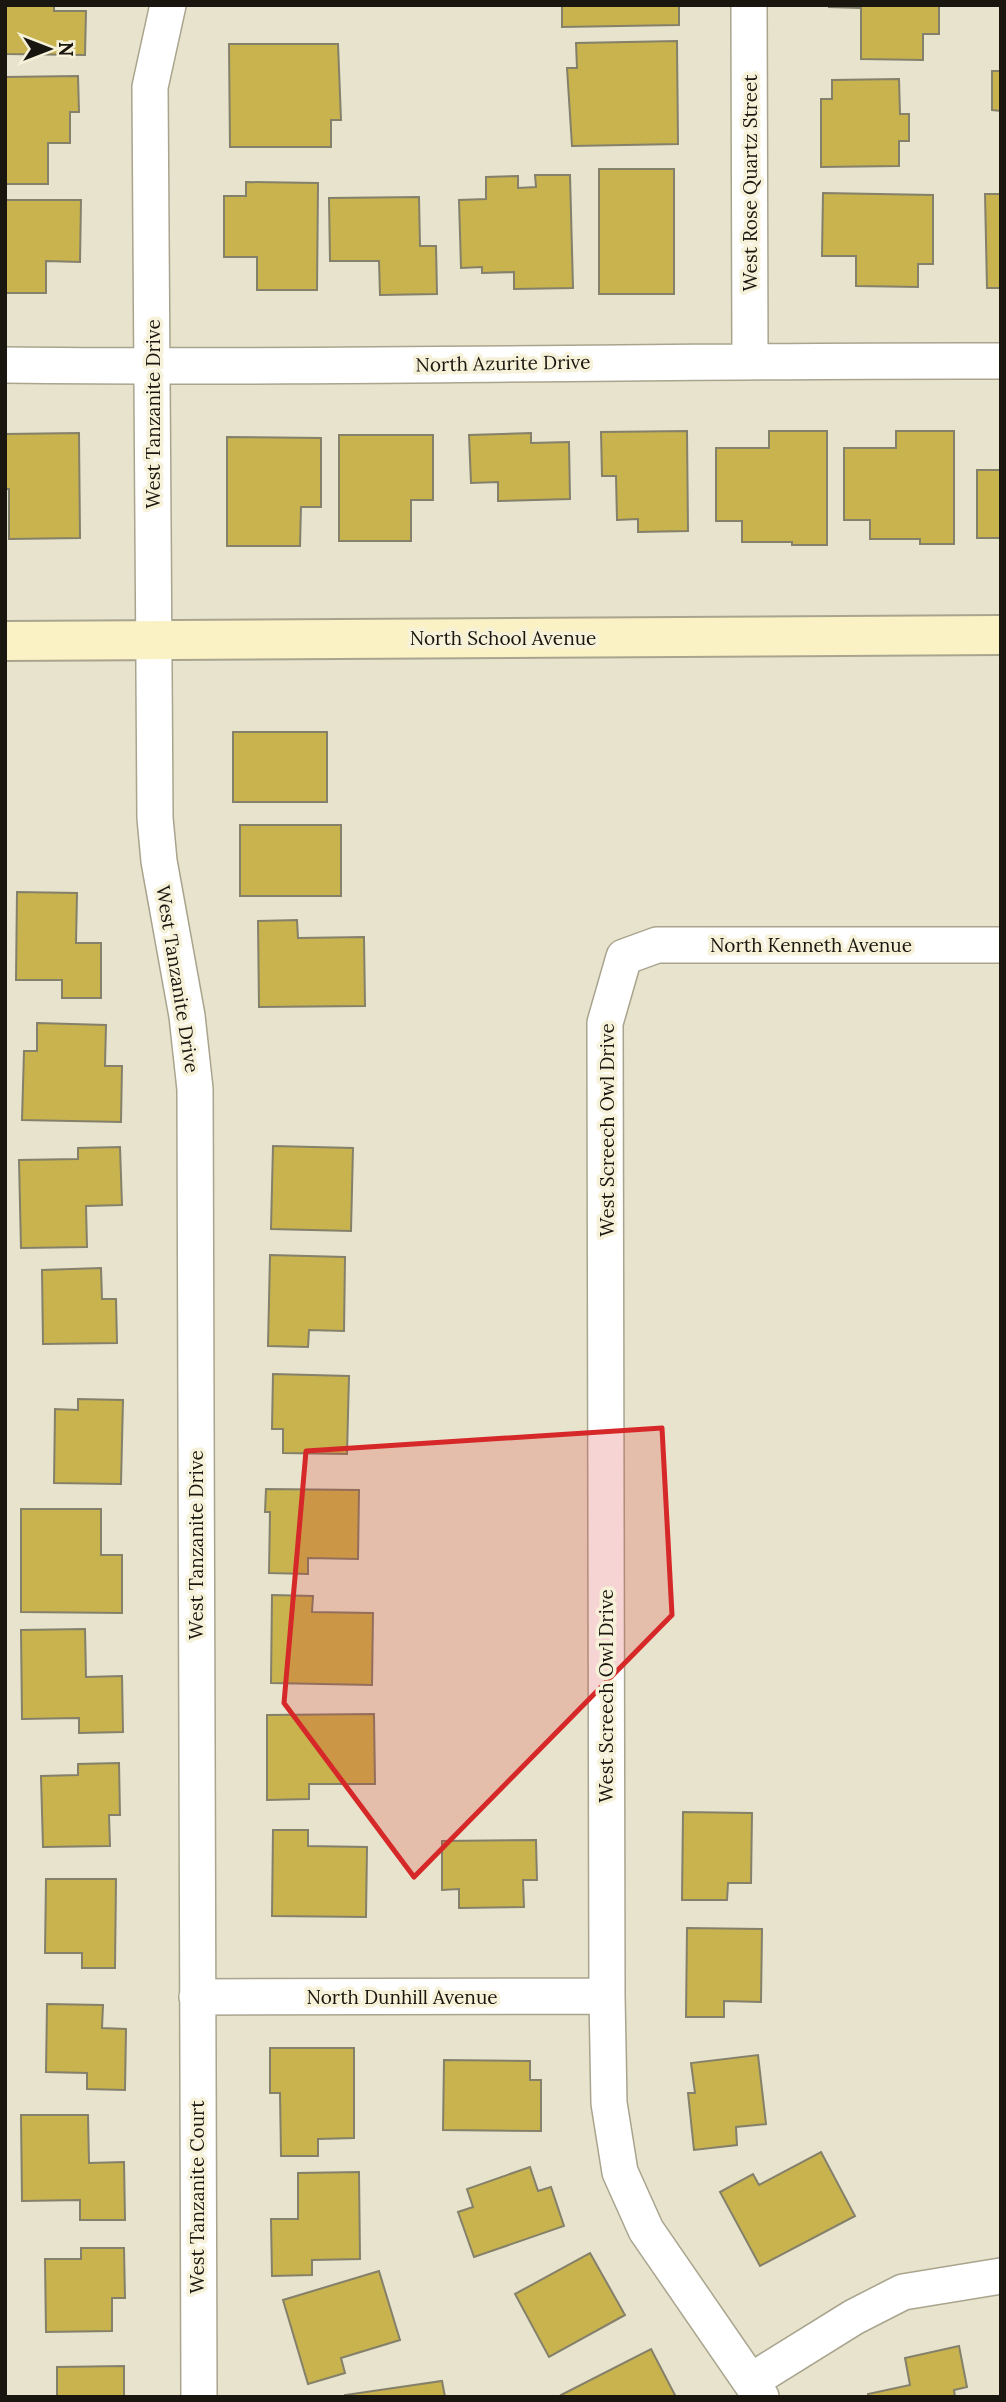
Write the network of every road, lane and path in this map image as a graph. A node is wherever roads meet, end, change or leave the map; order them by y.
1 (169, 5) edge
2 (749, 5) edge
3 (750, 360) junction
4 (1001, 361) edge
5 (5, 365) edge
6 (153, 367) junction
7 (1001, 635) edge
8 (153, 640) junction
9 (5, 641) edge
10 (1001, 945) edge
11 (624, 957) joint
12 (607, 1996) junction
13 (197, 1997) junction
14 (1001, 2276) edge
15 (756, 2389) edge
16 (199, 2397) edge

1 - 6 street, West Tanzanite Drive
2 - 3 street, West Rose Quartz Street
3 - 4 street, North Azurite Drive
3 - 6 street, North Azurite Drive
5 - 6 street, North Azurite Drive
6 - 8 street, West Tanzanite Drive
7 - 8 street, North School Avenue
8 - 9 street, North School Avenue
8 - 13 street, West Tanzanite Drive
10 - 11 street, North Kenneth Avenue
11 - 12 street, West Screech Owl Drive
12 - 13 street, North Dunhill Avenue
12 - 15 street, West Screech Owl Drive
13 - 16 street, West Tanzanite Court
14 - 15 street

